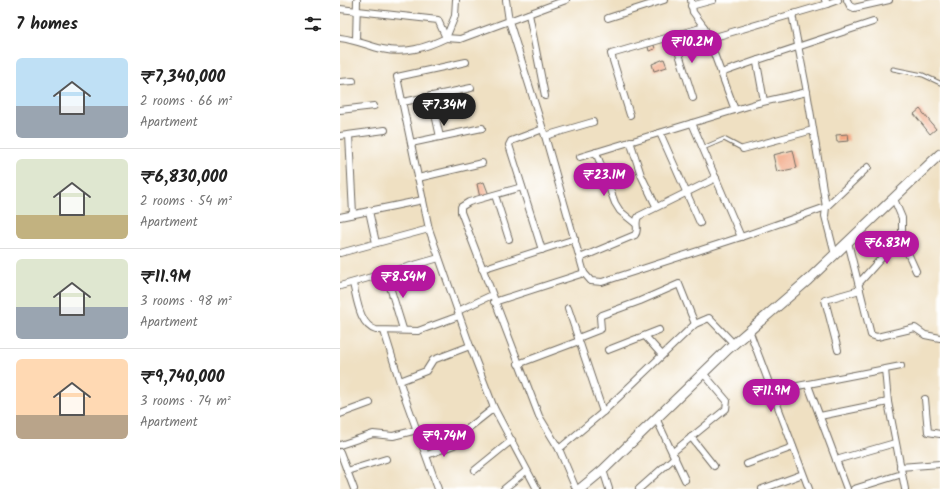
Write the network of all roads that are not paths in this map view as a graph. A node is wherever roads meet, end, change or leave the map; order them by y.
1 (357, 0) edge
2 (456, 0) edge
3 (506, 0) edge
4 (566, 0) edge
5 (664, 0) edge
6 (713, 0) edge
7 (838, 0) edge
8 (847, 0) edge
9 (887, 0) edge
10 (826, 2) edge
11 (691, 3) edge
12 (340, 9) edge
13 (358, 11) junction
14 (529, 14) junction
15 (792, 14) junction
16 (608, 18) dead end
17 (509, 21) junction
18 (873, 22) dead end
19 (704, 27) junction
20 (673, 36) junction
21 (340, 38) edge
22 (446, 38) junction
23 (708, 39) junction
24 (356, 40) junction
25 (799, 46) junction
26 (758, 60) junction
27 (466, 62) dead end
28 (893, 69) dead end
29 (721, 72) junction
30 (352, 81) dead end
31 (340, 82) edge
32 (940, 83) edge
33 (471, 88) dead end
34 (807, 92) junction
35 (431, 96) junction
36 (546, 96) dead end
37 (693, 98) dead end
38 (764, 101) junction
39 (403, 102) junction
40 (374, 106) dead end
41 (340, 110) edge
42 (735, 110) junction
43 (630, 115) dead end
44 (593, 122) dead end
45 (692, 123) junction
46 (482, 128) dead end
47 (543, 129) junction
48 (384, 130) dead end
49 (813, 130) junction
50 (660, 133) junction
51 (349, 135) junction
52 (340, 136) edge
53 (545, 136) junction
54 (440, 137) junction
55 (630, 141) junction
56 (411, 143) junction
57 (703, 148) junction
58 (743, 149) joint
59 (596, 152) junction
60 (940, 154) edge
61 (580, 157) dead end
62 (482, 163) dead end
63 (868, 167) dead end
64 (418, 178) junction
65 (716, 178) junction
66 (522, 188) junction
67 (686, 192) junction
68 (495, 195) junction
69 (894, 199) junction
70 (423, 200) junction
71 (656, 206) junction
72 (826, 207) junction
73 (369, 211) junction
74 (353, 214) junction
75 (340, 217) edge
76 (700, 223) dead end
77 (636, 224) junction
78 (429, 229) junction
79 (902, 234) junction
80 (741, 237) junction
81 (509, 239) dead end
82 (575, 239) junction
83 (848, 242) junction
84 (376, 243) junction
85 (542, 250) junction
86 (340, 253) edge
87 (834, 255) junction
88 (439, 258) junction
89 (580, 258) junction
90 (482, 269) junction
91 (916, 271) dead end
92 (584, 273) junction
93 (386, 274) junction
94 (676, 278) dead end
95 (353, 284) junction
96 (679, 284) junction
97 (340, 286) edge
98 (859, 287) junction
99 (492, 295) junction
100 (494, 302) junction
101 (568, 308) dead end
102 (458, 313) junction
103 (695, 324) junction
104 (403, 329) junction
105 (659, 330) dead end
106 (749, 330) junction
107 (384, 331) junction
108 (645, 336) junction
109 (940, 338) edge
110 (578, 339) junction
111 (734, 344) junction
112 (470, 346) junction
113 (608, 350) dead end
114 (838, 350) dead end
115 (662, 355) junction
116 (518, 364) junction
117 (901, 366) dead end
118 (885, 369) junction
119 (703, 373) junction
120 (400, 381) junction
121 (808, 385) junction
122 (772, 391) junction
123 (925, 399) dead end
124 (888, 402) junction
125 (370, 403) dead end
126 (494, 408) junction
127 (603, 412) junction
128 (340, 414) edge
129 (820, 416) junction
130 (656, 418) junction
131 (417, 430) junction
132 (466, 430) dead end
133 (940, 434) edge
134 (691, 437) junction
135 (512, 440) junction
136 (895, 443) junction
137 (454, 444) dead end
138 (340, 445) edge
139 (793, 447) junction
140 (559, 449) junction
141 (340, 452) edge
142 (674, 454) junction
143 (427, 456) junction
144 (386, 459) dead end
145 (836, 460) junction
146 (747, 464) dead end
147 (940, 464) edge
148 (714, 466) dead end
149 (475, 470) dead end
150 (602, 470) junction
151 (901, 470) junction
152 (347, 471) junction
153 (526, 471) junction
154 (803, 474) junction
155 (685, 480) dead end
156 (582, 488) edge
157 (354, 489) edge
158 (438, 489) edge
159 (504, 489) edge
160 (537, 489) edge
161 (609, 489) edge
162 (639, 489) edge
163 (762, 489) edge
164 (809, 489) edge
165 (847, 489) edge
166 (854, 489) edge
167 (905, 489) edge

1 - 13 street
2 - 22 street
3 - 17 street
4 - 14 street
5 - 16 street
6 - 11 street
7 - 10 street
8 - 9 street
10 - 15 street
11 - 19 street
12 - 13 street
13 - 22 street
13 - 24 street
14 - 17 street
14 - 36 street
15 - 23 street
15 - 25 street
17 - 22 street
17 - 47 street
18 - 25 street
19 - 20 street
19 - 23 street
20 - 37 street
20 - 43 street
21 - 24 street
22 - 24 street
23 - 29 street
25 - 26 street
25 - 34 street
26 - 29 street
26 - 38 street
27 - 39 street
28 - 32 lane
29 - 42 street
30 - 31 street
33 - 35 street
34 - 38 street
34 - 49 street
35 - 39 street
35 - 54 street
38 - 42 street
39 - 56 street
40 - 41 street
42 - 45 street
44 - 53 street
45 - 50 street
45 - 57 street
46 - 54 street
47 - 53 street
47 - 66 street
48 - 51 street
49 - 58 street
49 - 72 street
50 - 55 street
50 - 67 street
51 - 52 street
51 - 74 street
53 - 82 street
54 - 56 street
55 - 59 street
55 - 71 street
56 - 64 street
57 - 58 lane
57 - 65 street
59 - 61 street
59 - 77 street
60 - 69 street
62 - 64 street
63 - 72 street
64 - 70 street
65 - 67 street
65 - 80 street
66 - 68 street
66 - 85 street
67 - 71 street
67 - 76 street
68 - 81 street
68 - 90 street
69 - 79 street
69 - 83 street
70 - 73 street
70 - 78 street
71 - 77 street
72 - 80 street
72 - 87 street
73 - 74 street
73 - 84 street
74 - 75 street
77 - 89 street
78 - 84 street
78 - 88 street
79 - 91 street
79 - 98 street
80 - 92 street
82 - 85 street
82 - 89 street
83 - 87 street
83 - 98 street
84 - 86 street
85 - 90 street
87 - 106 street
88 - 93 street
88 - 102 street
89 - 92 street
90 - 99 street
92 - 100 street
93 - 95 street
93 - 104 street
94 - 96 street
95 - 97 street
95 - 107 street
96 - 103 street
96 - 110 street
98 - 109 street
98 - 114 street
99 - 100 street
99 - 102 street
100 - 116 street
101 - 110 street
102 - 104 street
102 - 112 street
103 - 111 street
103 - 115 street
104 - 107 street
105 - 108 street
106 - 111 street
106 - 122 street
107 - 120 street
108 - 113 street
108 - 115 street
110 - 116 street
110 - 127 street
111 - 119 street
112 - 120 street
112 - 126 street
115 - 127 street
116 - 140 street
117 - 118 street
118 - 121 street
118 - 124 street
119 - 130 street
119 - 134 street
120 - 131 street
121 - 122 street
121 - 129 street
122 - 139 street
123 - 133 street
124 - 129 street
124 - 136 street
125 - 128 street
126 - 132 street
126 - 135 street
127 - 140 street
129 - 145 street
130 - 142 street
130 - 150 street
131 - 138 street
131 - 143 street
134 - 142 street
134 - 148 street
135 - 149 street
135 - 153 street
136 - 145 street
136 - 151 street
137 - 143 street
139 - 146 street
139 - 154 street
140 - 156 street
141 - 152 street
142 - 155 street
142 - 162 street
143 - 158 street
144 - 152 street
145 - 165 street
147 - 151 street
150 - 156 street
150 - 161 street
151 - 166 street
151 - 167 street
152 - 157 street
153 - 159 street
153 - 160 street
154 - 163 street
154 - 164 street

